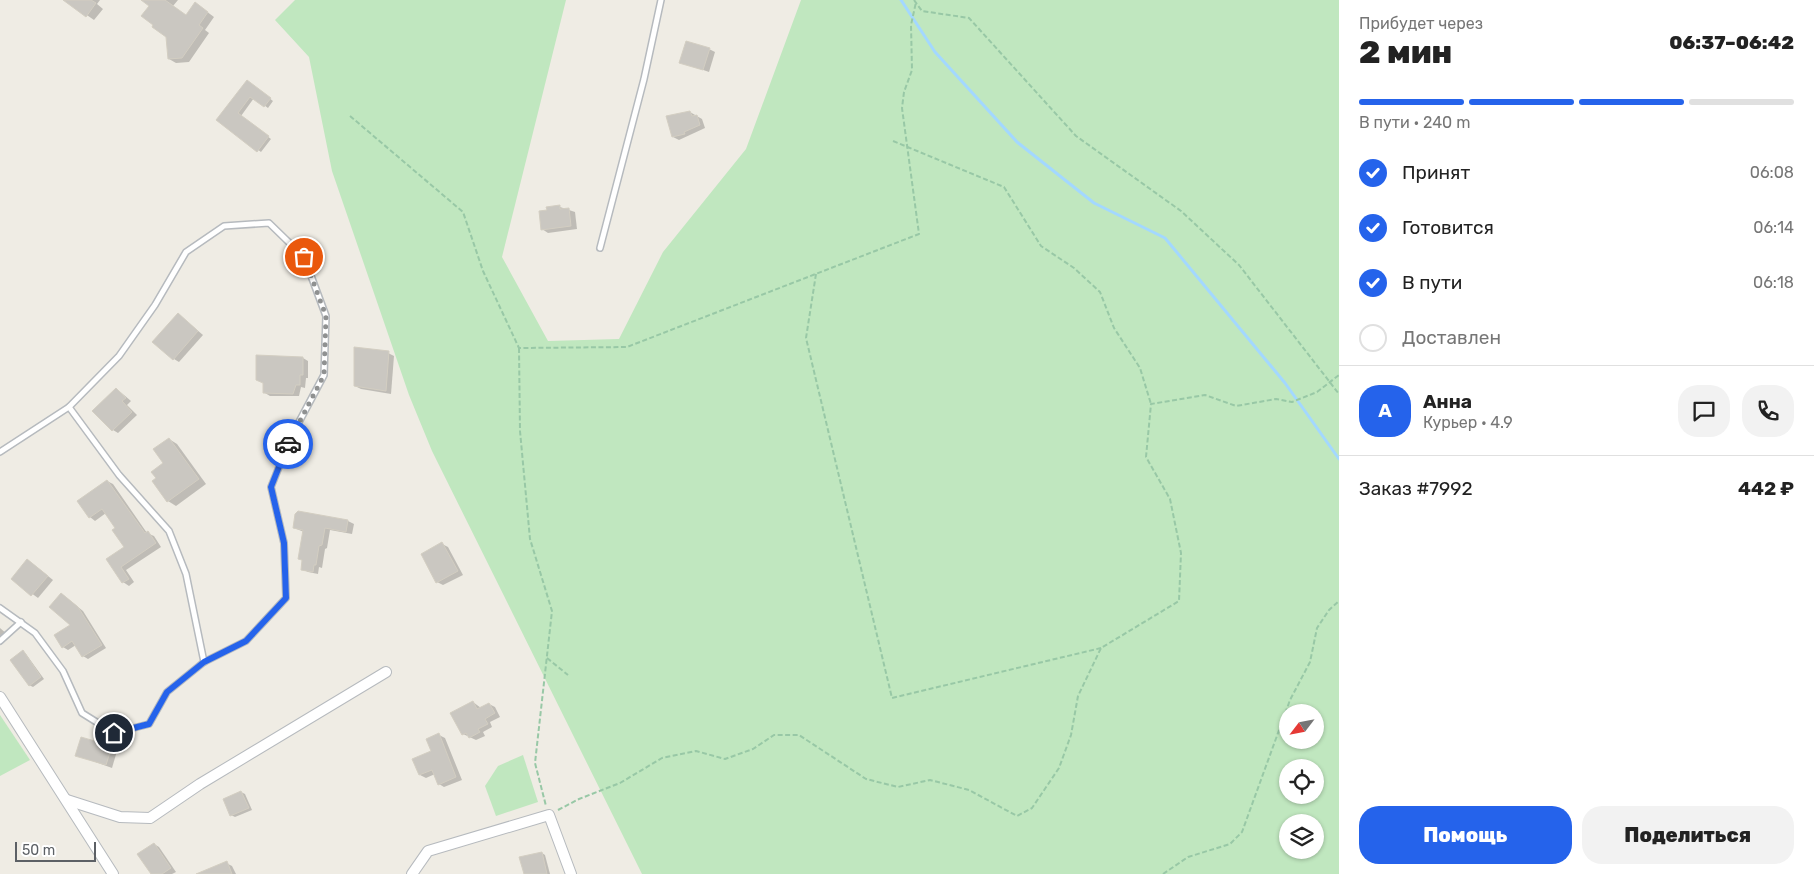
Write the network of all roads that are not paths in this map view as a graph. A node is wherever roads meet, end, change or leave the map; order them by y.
1 (661, 0) edge
2 (600, 248) dead end
3 (69, 407) junction
4 (0, 452) edge
5 (0, 608) edge
6 (21, 622) junction
7 (0, 641) edge
8 (204, 662) junction
9 (386, 672) dead end
10 (0, 697) edge
11 (67, 800) junction
12 (113, 874) edge
13 (412, 874) edge
14 (571, 874) edge

1 - 2 lane
3 - 4 lane
3 - 8 lane
3 - 8 lane
5 - 6 lane
6 - 7 lane
6 - 8 lane
9 - 11 street
10 - 11 street
11 - 12 street
13 - 14 street

